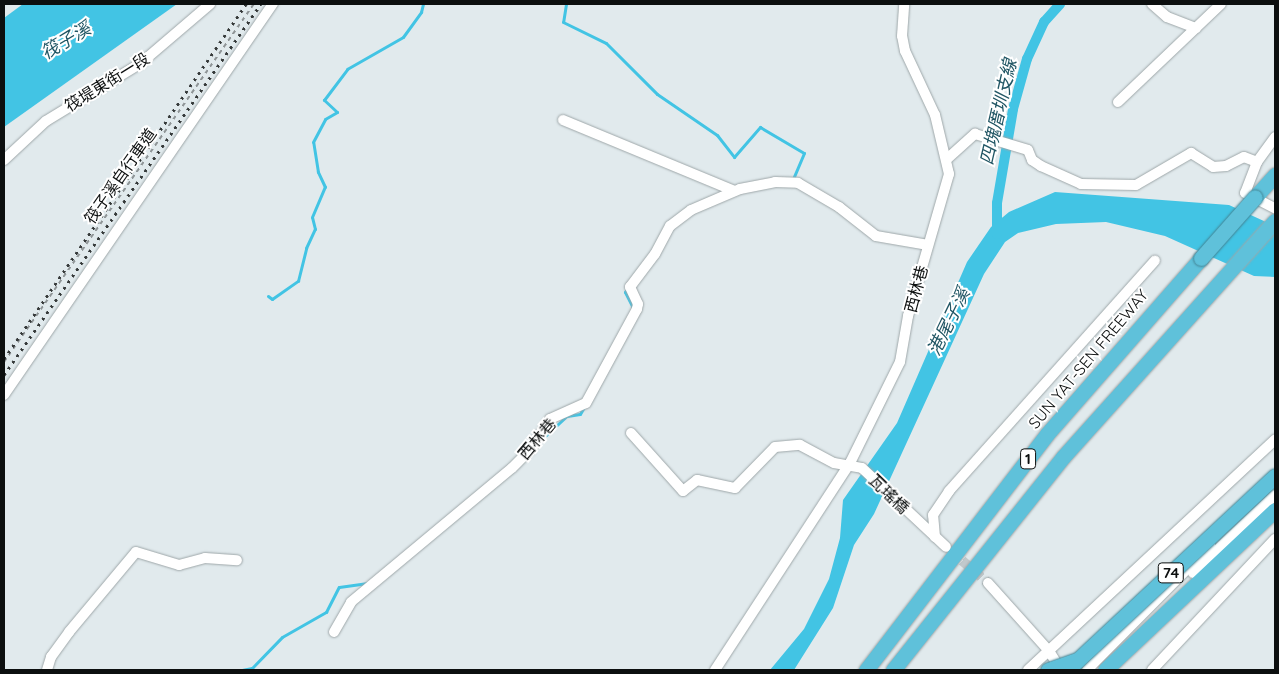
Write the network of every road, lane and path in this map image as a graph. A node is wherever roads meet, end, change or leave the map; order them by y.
1 (210, 4) edge
2 (254, 4) edge
3 (273, 4) edge
4 (904, 4) edge
5 (1152, 4) edge
6 (1221, 4) edge
7 (1196, 28) junction
8 (1118, 102) dead end
9 (563, 120) dead end
10 (1275, 137) edge
11 (947, 159) junction
12 (4, 160) edge
13 (1257, 162) junction
14 (1275, 175) edge
15 (734, 191) junction
16 (1275, 208) edge
17 (1275, 221) edge
18 (928, 245) junction
19 (1155, 261) dead end
20 (4, 362) edge
21 (4, 395) edge
22 (631, 433) dead end
23 (1275, 440) edge
24 (850, 463) junction
25 (1275, 476) edge
26 (1275, 485) edge
27 (1275, 495) edge
28 (1275, 510) edge
29 (935, 537) junction
30 (1275, 539) edge
31 (946, 547) tunnel mouth
32 (237, 560) dead end
33 (988, 583) tunnel mouth
34 (334, 632) dead end
35 (1049, 651) junction
36 (1080, 666) edge
37 (1106, 669) edge
38 (47, 670) edge
39 (715, 670) edge
40 (866, 670) edge
41 (893, 670) edge
42 (1028, 670) edge
43 (1048, 670) edge
44 (1061, 670) edge
45 (1067, 670) edge
46 (1152, 670) edge

1 - 12 street, 筏堤東街一段
2 - 20 path, 筏子溪自行車道
3 - 21 street
4 - 11 street, 西林巷
5 - 7 street
6 - 7 street
7 - 8 street
9 - 15 street
10 - 13 street
11 - 13 street
11 - 18 street, 西林巷
13 - 16 street
14 - 40 highway, SUN YAT-SEN FREEWAY / 1, bridge
15 - 18 street, 西林巷
15 - 34 street, 西林巷
17 - 41 highway, 1
18 - 24 street, 西林巷
19 - 29 street
22 - 24 street
23 - 35 street
24 - 29 street, 瓦瑤橋
24 - 39 street, 西林巷
25 - 36 highway, 74, bridge
26 - 36 street
27 - 37 street
28 - 37 highway, 74
29 - 31 street, 瓦瑤橋
30 - 46 street
32 - 38 street
33 - 35 street
35 - 36 street
35 - 42 street
35 - 44 street
36 - 43 highway, bridge
36 - 45 highway, 74, bridge

